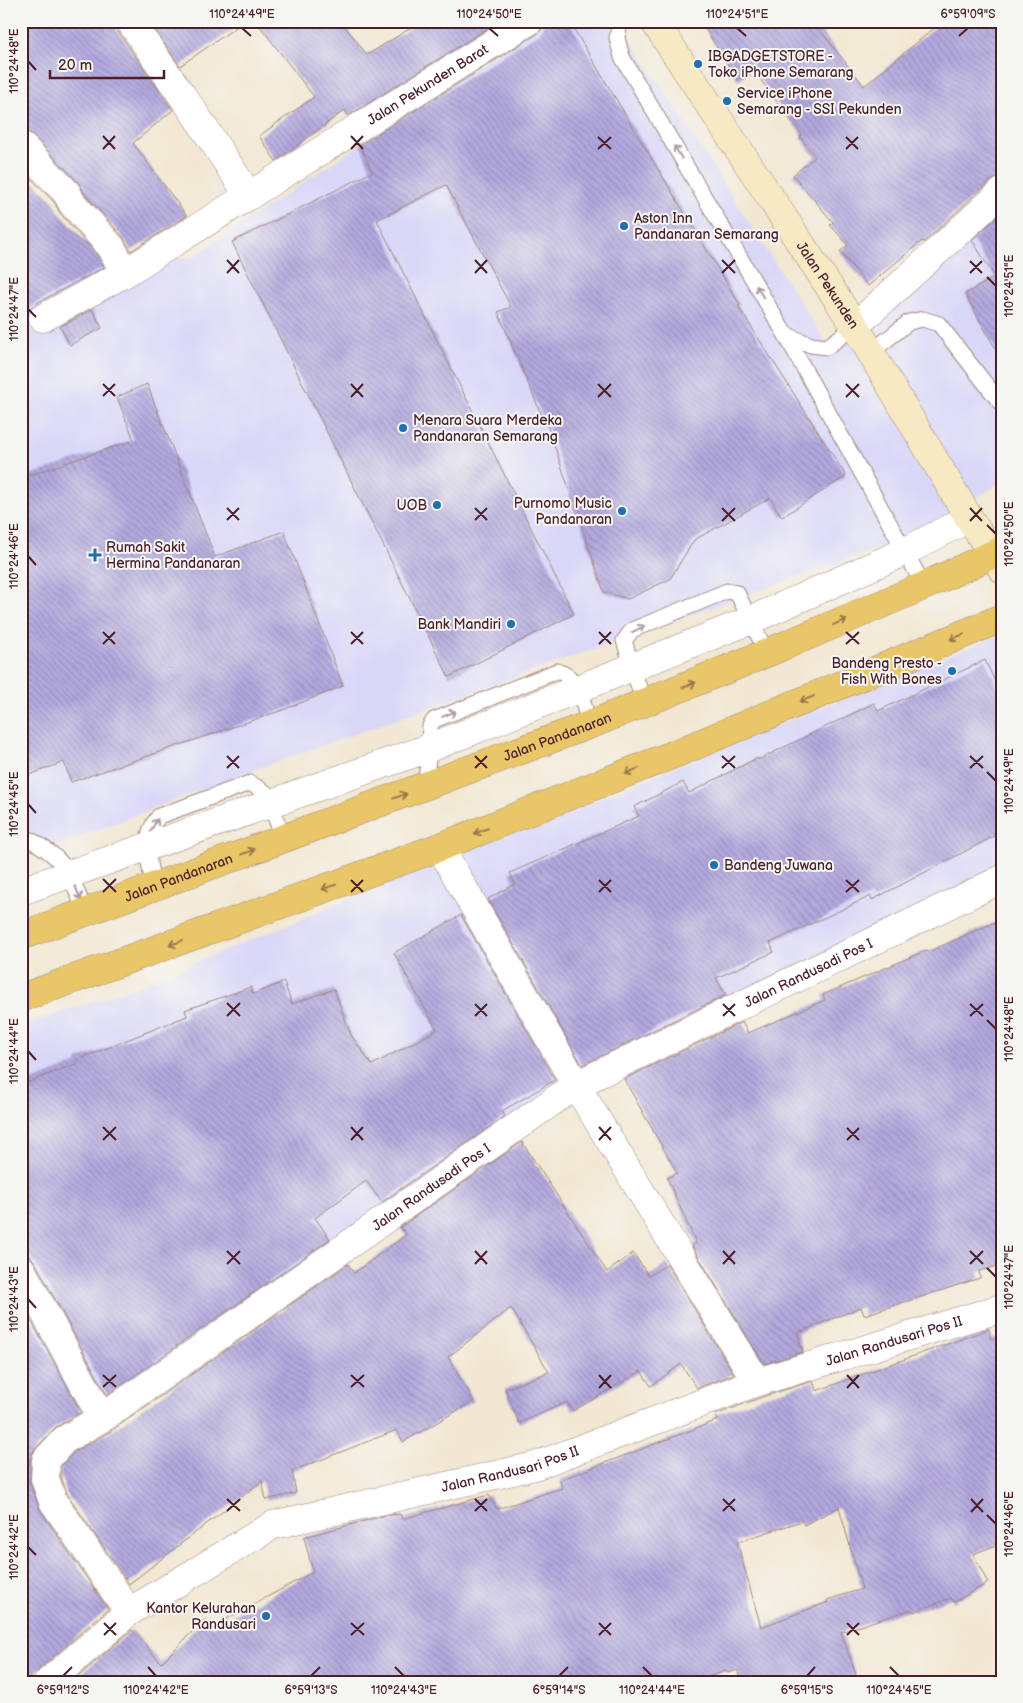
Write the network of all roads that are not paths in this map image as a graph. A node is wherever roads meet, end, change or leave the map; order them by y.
1 (130, 21) edge
2 (529, 21) edge
3 (620, 21) edge
4 (654, 21) edge
5 (21, 145) edge
6 (1002, 192) edge
7 (248, 196) junction
8 (125, 273) junction
9 (43, 318) dead end
10 (856, 326) junction
11 (785, 334) junction
12 (871, 352) junction
13 (1002, 405) edge
14 (969, 518) junction
15 (906, 550) junction
16 (999, 558) edge
17 (924, 586) junction
18 (1002, 618) edge
19 (751, 620) junction
20 (767, 654) junction
21 (632, 667) junction
22 (578, 688) junction
23 (644, 703) junction
24 (590, 725) junction
25 (429, 748) junction
26 (426, 786) junction
27 (271, 804) junction
28 (21, 835) edge
29 (284, 839) junction
30 (145, 847) junction
31 (440, 847) junction
32 (70, 874) junction
33 (1002, 878) edge
34 (154, 888) junction
35 (21, 891) edge
36 (85, 912) junction
37 (21, 936) edge
38 (21, 998) edge
39 (576, 1086) junction
40 (21, 1269) edge
41 (1002, 1308) edge
42 (757, 1382) junction
43 (102, 1418) junction
44 (129, 1612) junction
45 (48, 1682) edge

1 - 7 street
2 - 7 street, Jalan Pekunden Barat
11 -> 3 lane
4 - 10 main road, Jalan Pekunden
5 - 8 street
6 - 10 street
7 - 8 street, Jalan Pekunden Barat
8 - 9 street, Jalan Pekunden Barat
10 - 11 lane
10 - 12 main road, Jalan Pekunden
11 - 15 lane
12 - 13 lane
12 - 14 main road, Jalan Pekunden
14 - 15 street
14 - 16 main road, Jalan Pekunden
15 - 17 lane
15 - 19 street
16 - 17 main road, Jalan Pandanaran
20 -> 17 main road, Jalan Pandanaran
18 -> 31 main road
19 - 20 lane
19 - 21 street
23 -> 20 main road, Jalan Pandanaran
21 - 22 street
21 - 23 lane
22 - 24 lane
22 - 25 street
23 - 24 main road, Jalan Pandanaran
24 - 26 main road, Jalan Pandanaran
25 - 26 lane
25 - 27 street
29 -> 26 main road, Jalan Pandanaran
27 - 29 lane
27 - 30 street
28 - 32 lane
34 -> 29 main road, Jalan Pandanaran
30 - 32 street
30 - 34 lane
31 -> 38 main road
31 - 39 street
32 - 35 street
32 -> 36 lane
33 - 39 street, Jalan Randusadi Pos I
34 - 36 main road, Jalan Pandanaran
36 - 37 main road, Jalan Pandanaran
39 - 42 street
39 - 43 street, Jalan Randusadi Pos I
40 - 43 street
41 - 42 street, Jalan Randusari Pos II
42 - 44 street, Jalan Randusari Pos II
43 - 44 street, Jalan Randusadi Pos I
44 - 45 street, Jalan Randusari Pos II

